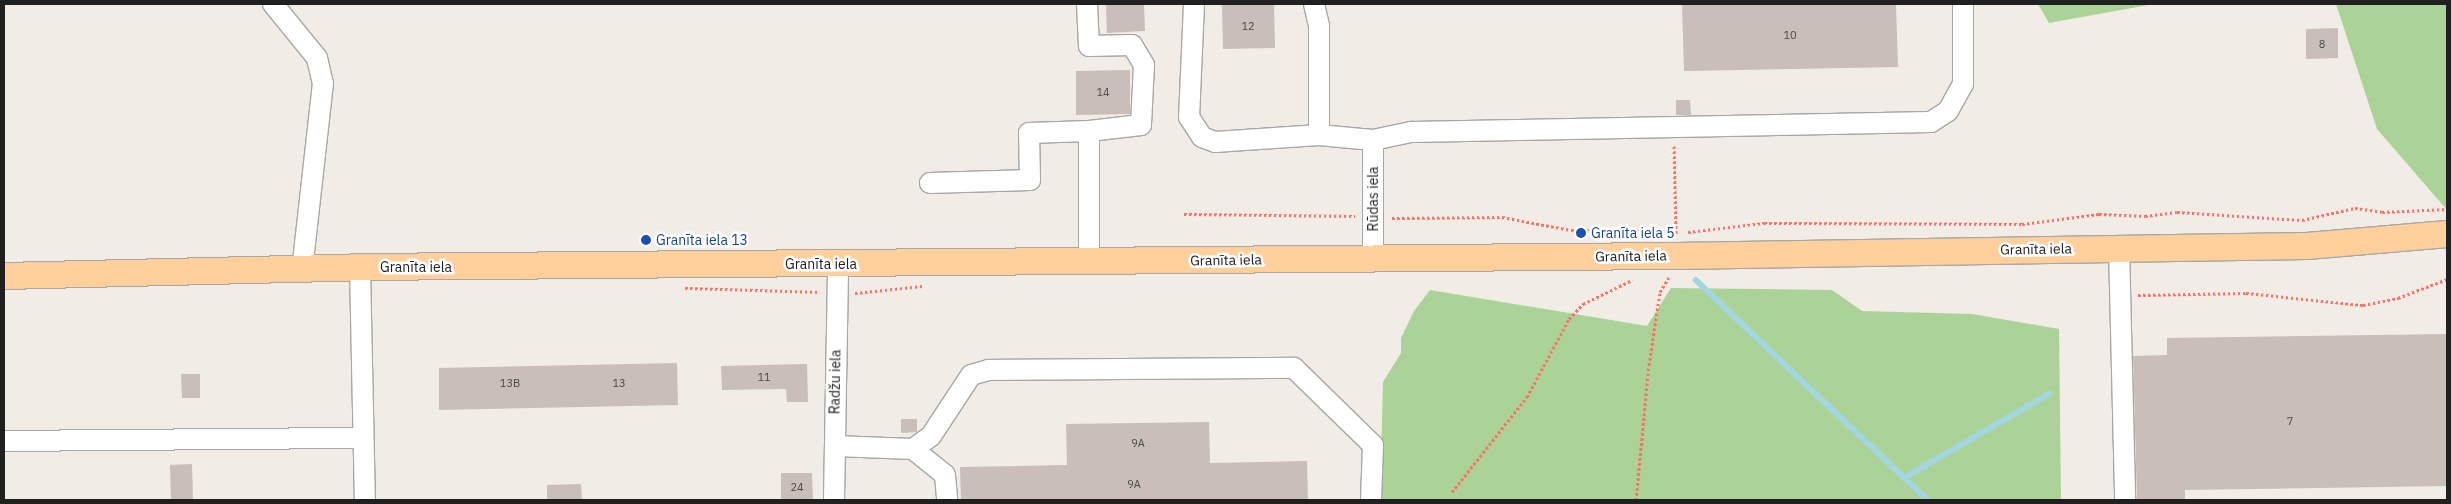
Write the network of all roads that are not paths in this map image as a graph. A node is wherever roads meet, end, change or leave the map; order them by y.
1 (273, 4) edge
2 (1087, 4) edge
3 (1194, 4) edge
4 (1314, 4) edge
5 (1963, 4) edge
6 (1089, 131) junction
7 (1318, 135) junction
8 (1373, 140) junction
9 (930, 183) dead end
10 (2447, 234) edge
11 (2119, 247) junction
12 (1373, 259) junction
13 (1089, 262) junction
14 (838, 264) junction
15 (360, 267) junction
16 (302, 269) junction
17 (4, 276) edge
18 (363, 438) junction
19 (4, 441) edge
20 (834, 446) junction
21 (912, 449) junction
22 (365, 500) edge
23 (834, 500) edge
24 (947, 500) edge
25 (1371, 500) edge
26 (2125, 500) edge

1 - 16 street
2 - 6 street
3 - 7 street
4 - 7 street
5 - 8 street
6 - 9 street
6 - 13 street
7 - 8 street
8 - 12 street, Rūdas iela
10 - 11 main road, Granīta iela
11 - 12 main road, Granīta iela
11 - 26 street
12 - 13 main road, Granīta iela
13 - 14 main road, Granīta iela
14 - 15 main road, Granīta iela
14 - 20 street, Radžu iela
15 - 16 main road, Granīta iela
15 - 18 street
16 - 17 main road, Granīta iela
18 - 19 street
18 - 22 street
20 - 21 street
20 - 23 street, Radžu iela
21 - 24 street
21 - 25 street

